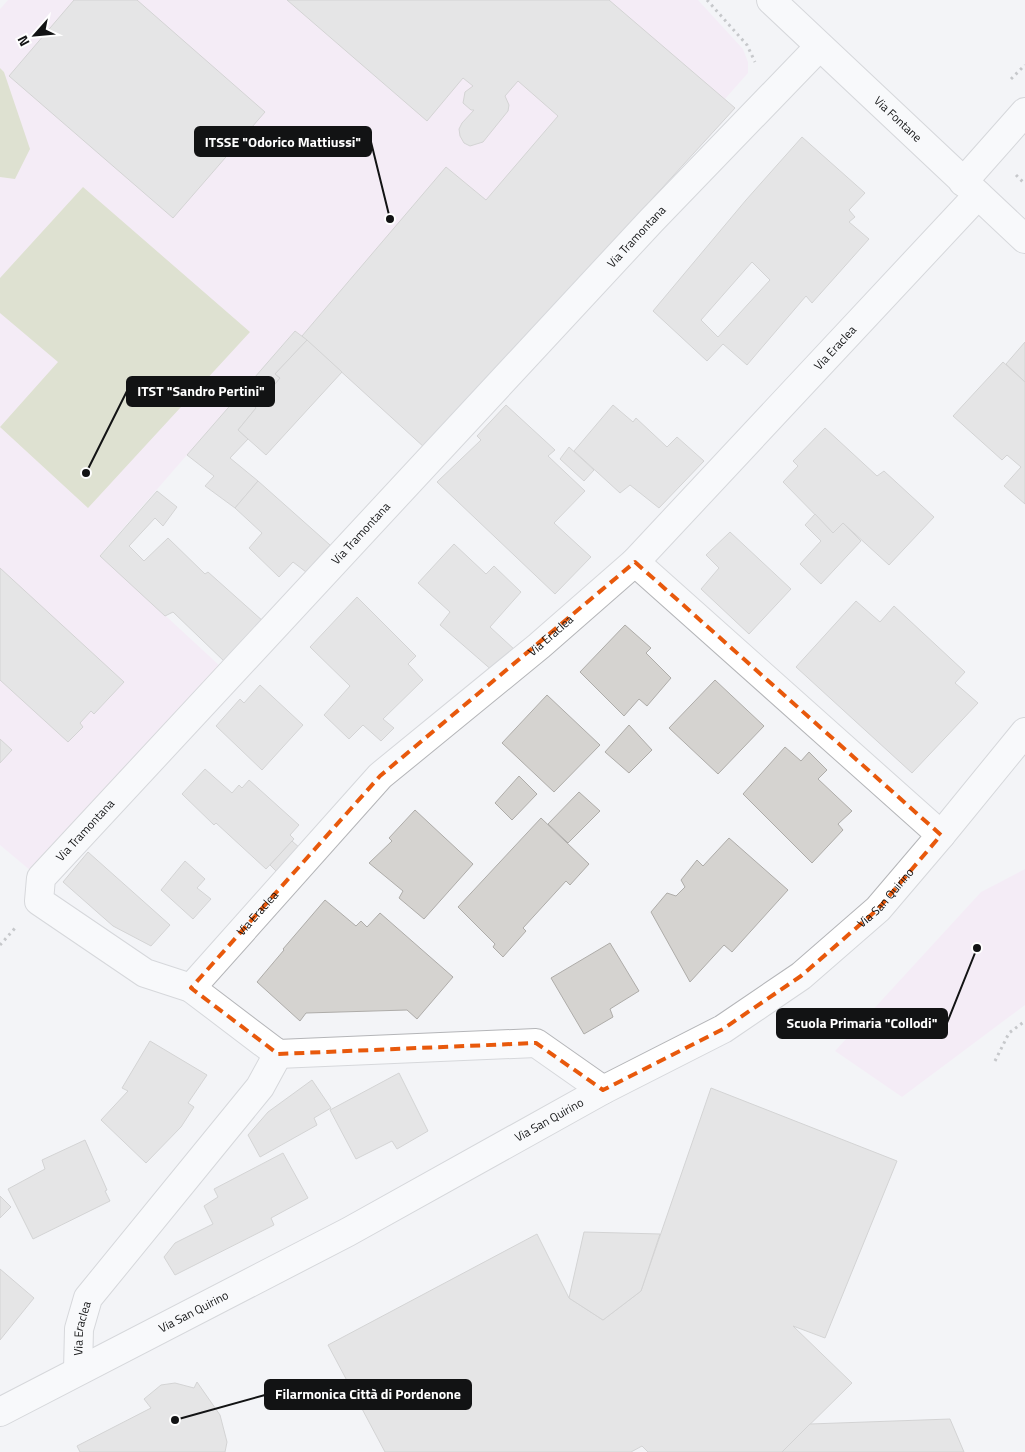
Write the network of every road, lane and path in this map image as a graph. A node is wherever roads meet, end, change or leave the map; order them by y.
1 (707, 0) edge
2 (771, 0) edge
3 (819, 46) junction
4 (754, 68) dead end
5 (1025, 112) edge
6 (970, 188) junction
7 (1025, 239) edge
8 (635, 562) junction
9 (1025, 732) edge
10 (942, 835) junction
11 (191, 988) junction
12 (1025, 1021) edge
13 (278, 1054) junction
14 (995, 1061) dead end
15 (603, 1090) junction
16 (78, 1370) junction
17 (0, 1412) edge

1 - 4 path
2 - 3 street, Via Fontane
3 - 6 street, Via Fontane
3 - 11 street, Via Tramontana
5 - 6 street, Via Eraclea
6 - 7 street, Via Fontane
6 - 8 street, Via Eraclea
8 - 10 street
8 - 11 street, Via Eraclea
9 - 10 street, Via San Quirino
10 - 15 street, Via San Quirino
11 - 13 street
12 - 14 path
13 - 15 street
13 - 16 street, Via Eraclea
15 - 16 street, Via San Quirino
16 - 17 street, Via San Quirino

